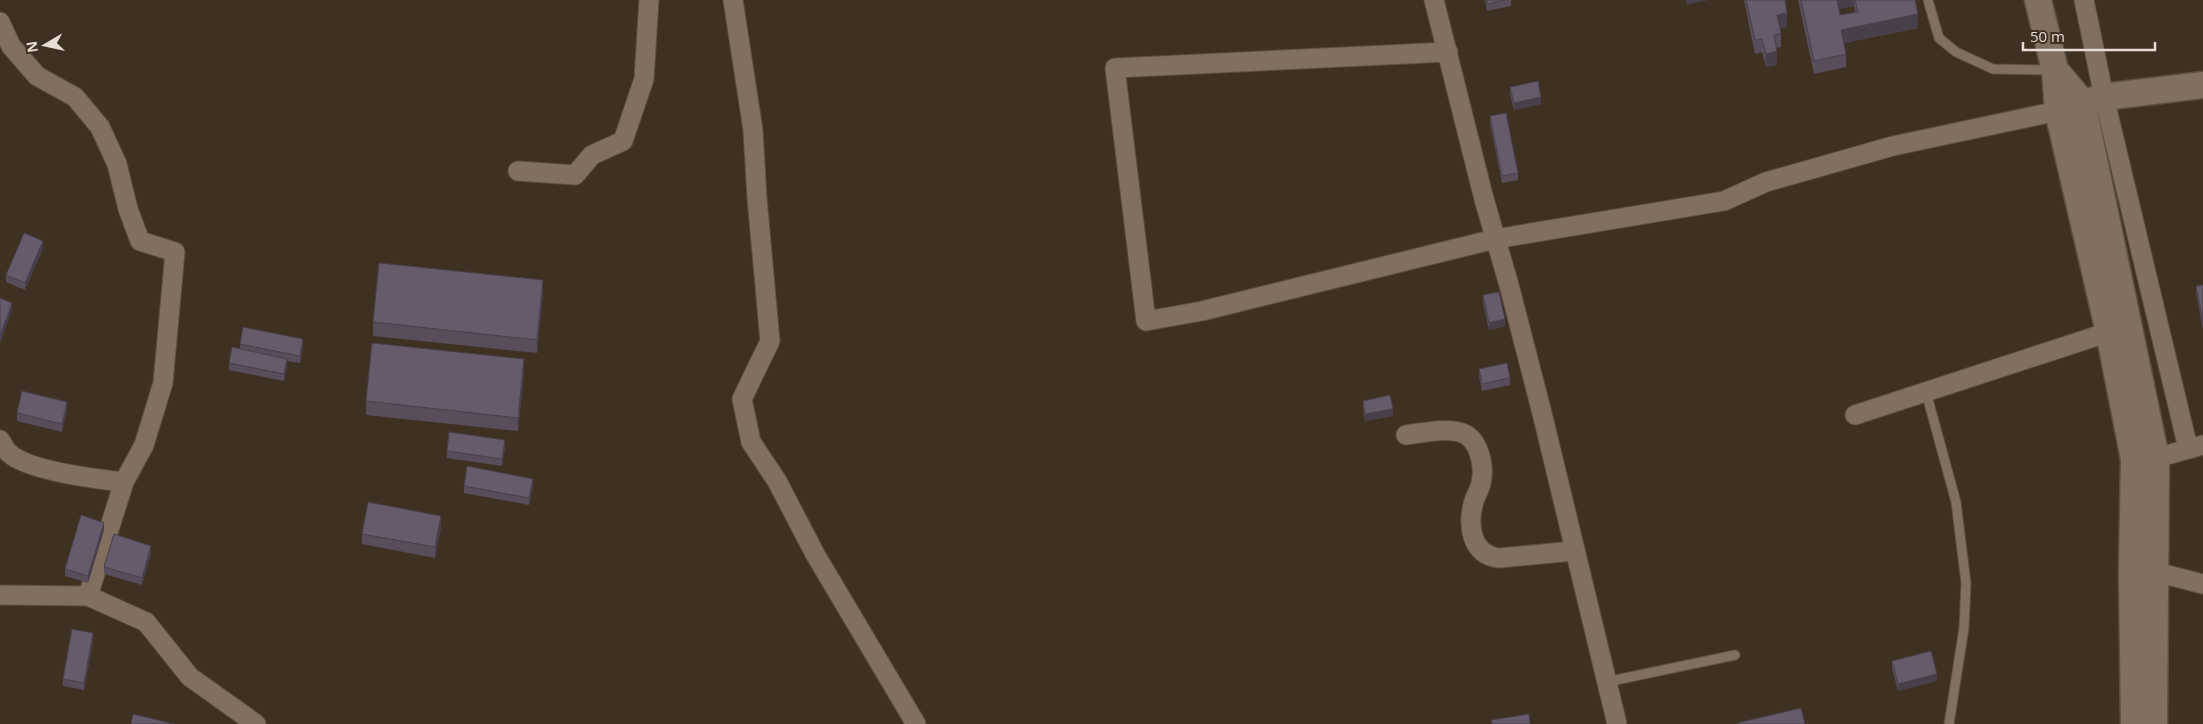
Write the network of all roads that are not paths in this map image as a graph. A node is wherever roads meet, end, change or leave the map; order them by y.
1 (649, 0) edge
2 (733, 0) edge
3 (1434, 0) edge
4 (1928, 0) edge
5 (2038, 0) edge
6 (2084, 0) edge
7 (0, 22) edge
8 (1448, 52) junction
9 (2055, 70) junction
10 (2203, 86) edge
11 (2082, 104) junction
12 (518, 171) dead end
13 (1496, 239) junction
14 (2109, 332) junction
15 (1926, 392) junction
16 (1855, 415) dead end
17 (1406, 435) dead end
18 (0, 440) edge
19 (2195, 447) edge
20 (2156, 458) junction
21 (124, 482) junction
22 (1574, 550) junction
23 (2156, 572) junction
24 (2203, 584) edge
25 (0, 595) edge
26 (88, 596) junction
27 (1735, 654) dead end
28 (1606, 682) junction
29 (256, 724) edge
30 (916, 724) edge
31 (1617, 724) edge
32 (1949, 724) edge
33 (2134, 724) edge
34 (2154, 724) edge

1 - 12 street
2 - 30 street
3 - 8 street
4 - 9 lane
5 - 9 street
6 - 11 street
7 - 21 street
8 - 13 street
8 - 13 street
9 - 11 street
10 - 11 street
11 - 13 street
11 - 14 street
11 - 19 street
11 - 20 street
13 - 22 street
14 - 15 street
14 - 33 street
15 - 16 street
15 - 32 lane
17 - 22 street
18 - 21 street
19 - 20 street
20 - 23 street
21 - 26 street
22 - 28 street
23 - 24 street
23 - 34 street
25 - 26 street
26 - 29 street
27 - 28 lane
28 - 31 street

